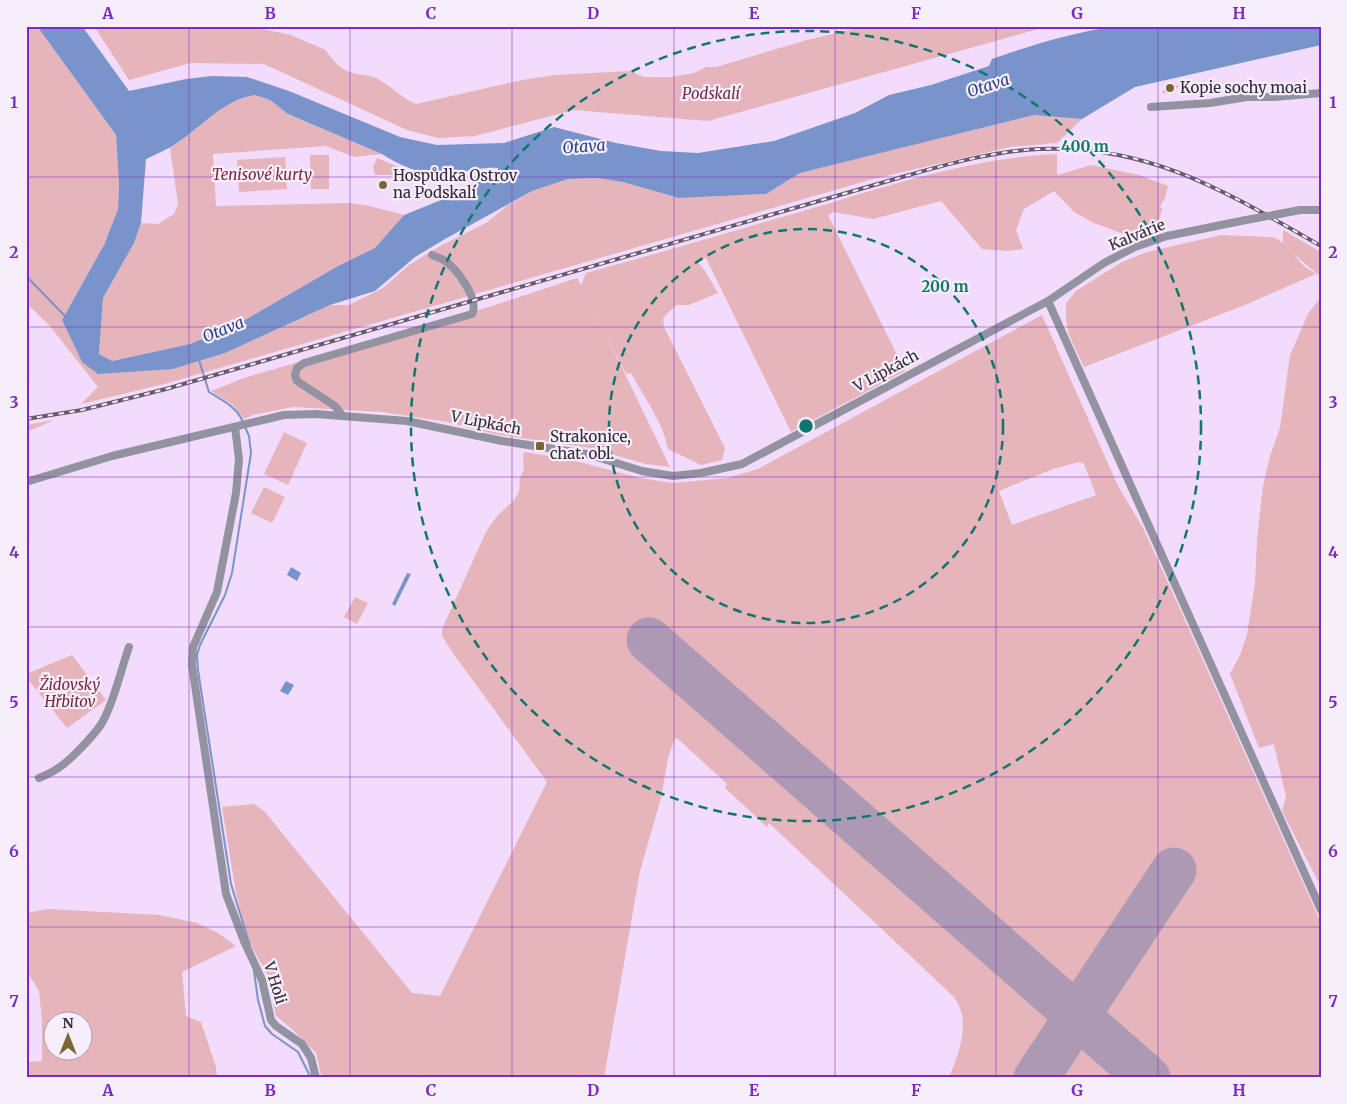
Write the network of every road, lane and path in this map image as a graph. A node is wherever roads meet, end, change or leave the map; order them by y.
1 (1321, 93) edge
2 (1151, 107) dead end
3 (1321, 210) edge
4 (432, 256) dead end
5 (1048, 301) junction
6 (342, 416) junction
7 (236, 427) junction
8 (26, 482) edge
9 (128, 647) dead end
10 (39, 778) dead end
11 (1321, 910) edge
12 (316, 1078) edge

1 - 2 street
3 - 5 street, Kalvárie, bridge
4 - 6 street
5 - 6 street, V Lipkách
5 - 11 street
6 - 7 street, V Lipkách
7 - 8 street, V Lipkách
7 - 12 street, V Holi
9 - 10 street

